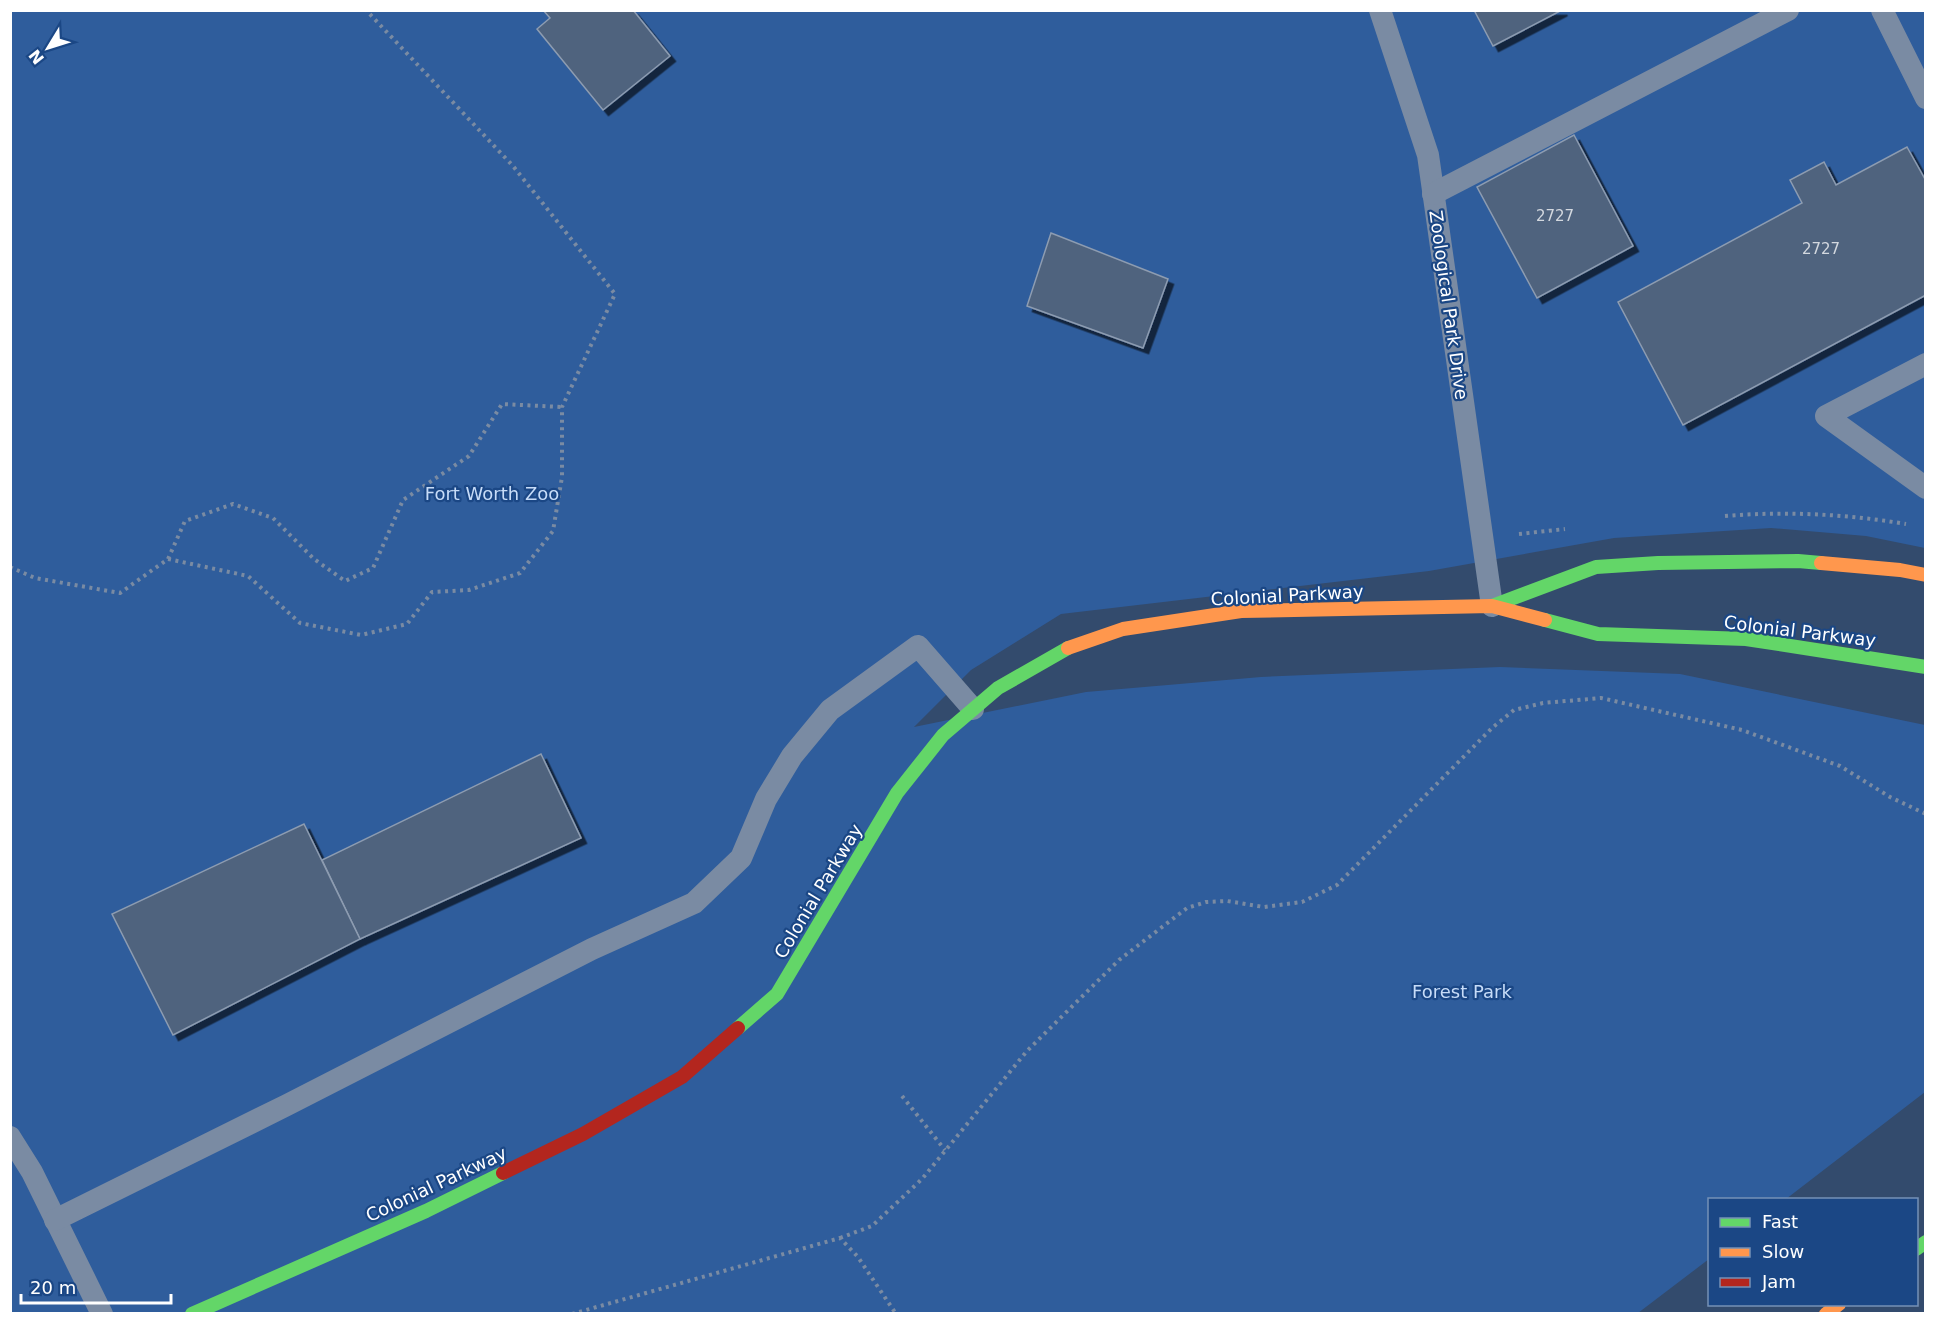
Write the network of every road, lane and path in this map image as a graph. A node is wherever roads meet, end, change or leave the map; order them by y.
1 (366, 10) edge
2 (1380, 10) edge
3 (1788, 10) edge
4 (1882, 10) edge
5 (1926, 98) edge
6 (1433, 194) junction
7 (1926, 364) edge
8 (562, 407) junction
9 (1926, 488) edge
10 (168, 558) junction
11 (10, 567) edge
12 (1926, 575) edge
13 (1492, 606) junction
14 (1926, 667) edge
15 (974, 709) junction
16 (1926, 814) edge
17 (902, 1096) dead end
18 (10, 1137) edge
19 (945, 1150) junction
20 (55, 1220) junction
21 (840, 1238) junction
22 (102, 1314) edge
23 (192, 1314) edge
24 (572, 1314) edge
25 (896, 1314) edge

1 - 8 path
2 - 6 lane, Zoological Park Drive
3 - 6 lane
4 - 5 lane
6 - 13 lane, Zoological Park Drive
7 - 9 lane
8 - 10 path
8 - 10 path
10 - 11 path
12 - 13 street, Colonial Parkway
13 - 14 street, Colonial Parkway
13 - 15 street, Colonial Parkway
15 - 20 lane
15 - 23 street, Colonial Parkway
16 - 19 path
17 - 19 path
18 - 20 lane
19 - 21 path
20 - 22 lane
21 - 24 path
21 - 25 path

